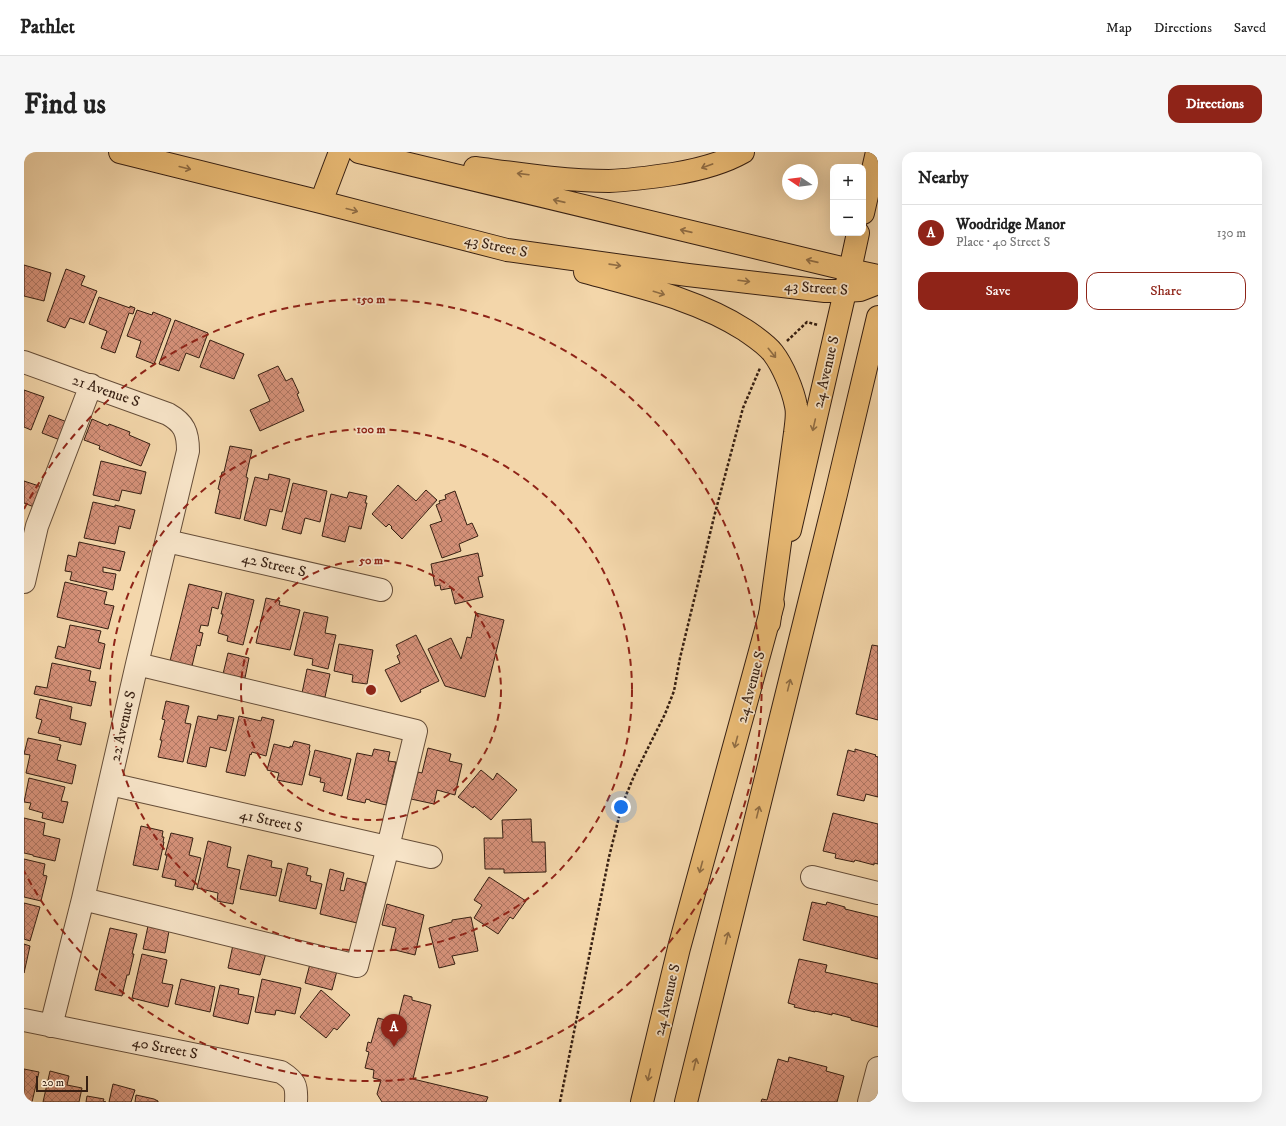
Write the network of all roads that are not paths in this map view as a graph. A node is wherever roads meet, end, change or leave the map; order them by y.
1 (120, 152) edge
2 (340, 152) edge
3 (743, 152) edge
4 (877, 152) edge
5 (366, 154) edge
6 (866, 200) edge
7 (321, 202) junction
8 (857, 236) edge
9 (507, 250) junction
10 (850, 270) junction
11 (878, 276) edge
12 (878, 283) edge
13 (845, 291) junction
14 (878, 316) edge
15 (24, 362) edge
16 (91, 386) junction
17 (183, 427) joint
18 (167, 541) junction
19 (24, 582) edge
20 (381, 590) dead end
21 (769, 623) junction
22 (137, 664) junction
23 (110, 784) junction
24 (388, 847) junction
25 (431, 856) dead end
26 (812, 877) dead end
27 (878, 893) edge
28 (83, 899) junction
29 (24, 1020) edge
30 (52, 1026) junction
31 (878, 1068) edge
32 (296, 1096) edge
33 (642, 1102) edge
34 (686, 1102) edge
35 (869, 1102) edge

1 -> 7 main road, 43 Street S
2 - 7 main road
3 -> 5 main road
4 - 6 main road
10 -> 5 main road, 43 Street S
7 -> 9 main road, 43 Street S
8 - 10 main road, 24 Avenue S
9 -> 13 main road, 43 Street S
9 -> 21 main road
10 - 11 main road, 43 Street S
10 - 13 main road, 24 Avenue S
12 - 13 main road, 43 Street S
13 -> 21 main road, 24 Avenue S
34 -> 14 main road
15 - 16 street, 21 Avenue S
16 - 17 street, 21 Avenue S
16 - 19 street
17 - 18 street, 22 Avenue S
18 - 20 street, 42 Street S
18 - 22 street, 22 Avenue S
21 -> 33 main road, 24 Avenue S
22 - 23 street, 22 Avenue S
22 - 24 street
23 - 24 street, 41 Street S
23 - 28 street, 22 Avenue S
24 - 25 street, 41 Street S
24 - 28 street
26 - 27 street
28 - 30 street, 22 Avenue S
29 - 30 street, 40 Street S
30 - 32 street, 40 Street S
31 - 35 street

